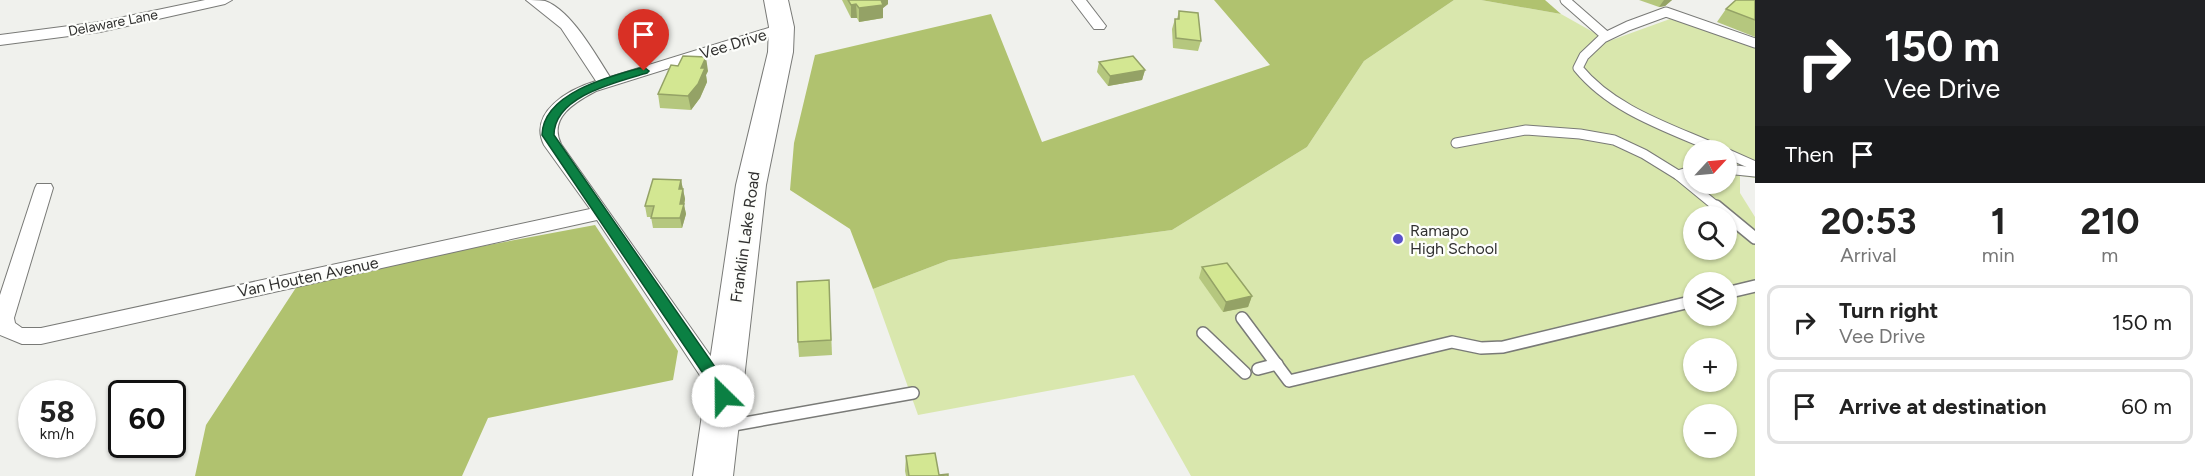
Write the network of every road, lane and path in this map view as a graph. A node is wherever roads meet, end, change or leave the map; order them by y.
1 (225, 0) edge
2 (533, 0) edge
3 (1079, 0) edge
4 (1565, 0) edge
5 (780, 14) edge
6 (1099, 26) dead end
7 (1605, 36) junction
8 (0, 40) edge
9 (1755, 43) edge
10 (605, 82) junction
11 (1697, 140) edge
12 (1456, 143) dead end
13 (1737, 158) edge
14 (1755, 166) edge
15 (1737, 170) edge
16 (1755, 172) edge
17 (1683, 173) edge
18 (1678, 175) junction
19 (44, 188) dead end
20 (602, 213) junction
21 (1755, 238) edge
22 (1755, 286) edge
23 (1737, 290) edge
24 (1683, 304) edge
25 (1242, 318) dead end
26 (1203, 333) dead end
27 (1277, 364) junction
28 (1258, 369) dead end
29 (1245, 373) dead end
30 (725, 379) junction
31 (913, 393) dead end
32 (719, 429) junction
33 (713, 476) edge

1 - 8 street, Delaware Lane
2 - 10 street
3 - 6 street
4 - 7 lane
5 - 10 street, Vee Drive
5 - 30 main road, Franklin Lake Road
7 - 9 lane
7 - 11 lane
10 - 20 street, Vee Drive
12 - 18 lane
13 - 14 lane
15 - 16 lane
17 - 18 lane
18 - 21 lane
19 - 20 street, Van Houten Avenue
20 - 30 street, Vee Drive
22 - 23 lane
24 - 27 lane
25 - 27 lane
26 - 29 lane
27 - 28 lane
30 - 32 main road, Franklin Lake Road
31 - 32 lane
32 - 33 main road, Franklin Lake Road

